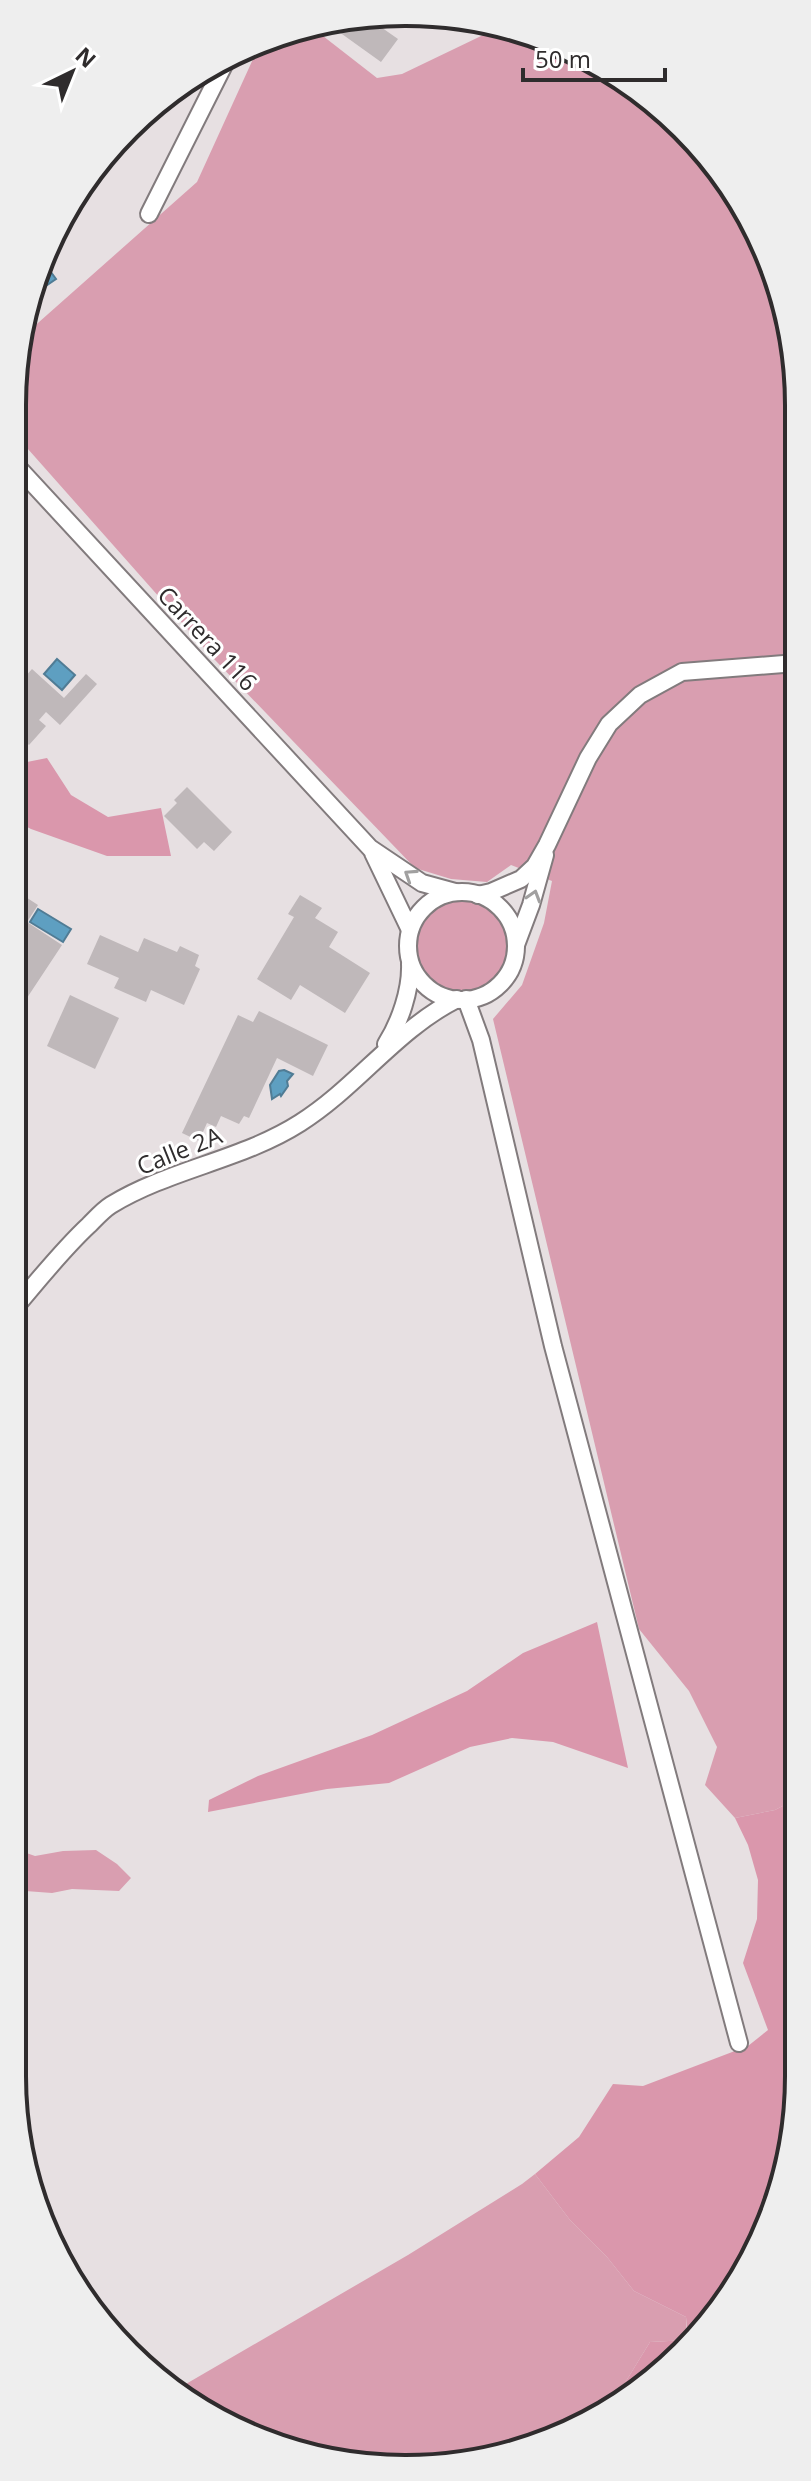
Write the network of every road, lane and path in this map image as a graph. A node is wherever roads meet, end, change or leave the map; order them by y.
1 (219, 76) edge
2 (149, 214) dead end
3 (26, 476) edge
4 (785, 664) edge
5 (547, 845) junction
6 (370, 848) junction
7 (455, 892) junction
8 (478, 895) junction
9 (410, 930) junction
10 (516, 945) junction
11 (410, 962) junction
12 (486, 994) junction
13 (461, 999) junction
14 (481, 1040) junction
15 (380, 1054) junction
16 (26, 1295) edge
17 (739, 2043) dead end

1 - 2 street
3 - 6 street, Carrera 116
4 - 5 street
5 - 8 street
10 -> 5 street
7 -> 6 street, Carrera 116
6 - 9 street, Carrera 116
7 - 8 street
7 - 9 street
8 - 10 street
9 - 11 street
10 - 12 street
11 - 13 street
11 - 15 street, Calle 2A
12 - 13 street
12 - 14 street
13 - 14 street
13 - 15 street, Calle 2A
14 - 17 street
15 - 16 street, Calle 2A

